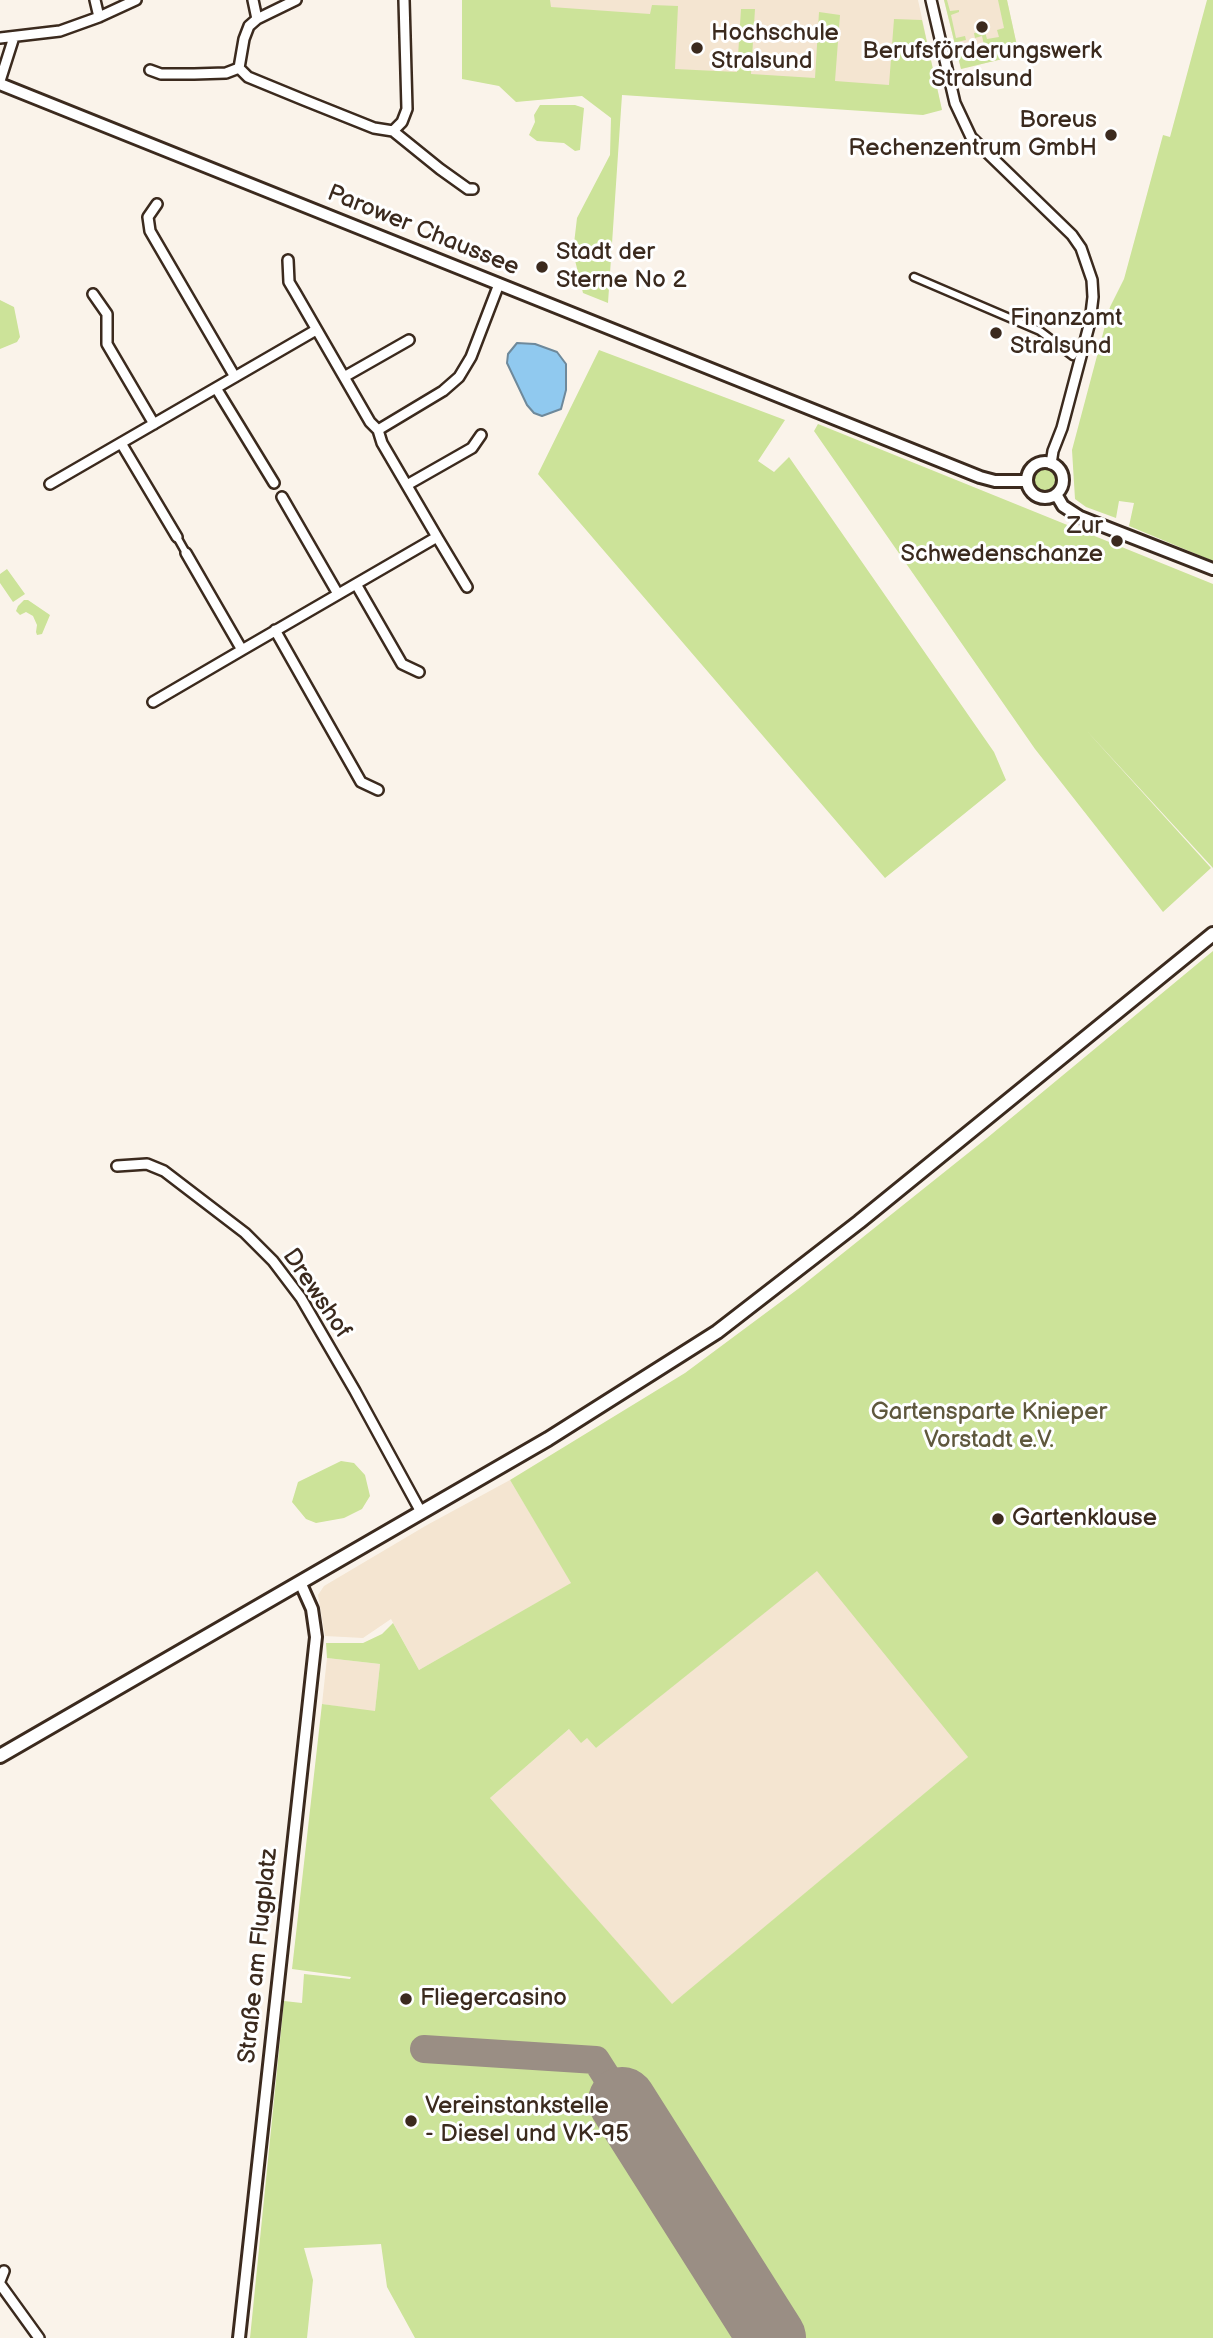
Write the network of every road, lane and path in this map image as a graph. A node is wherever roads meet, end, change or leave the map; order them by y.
1 (95, 0) edge
2 (136, 0) edge
3 (253, 0) edge
4 (296, 0) edge
5 (404, 0) edge
6 (931, 0) edge
7 (99, 17) junction
8 (257, 19) junction
9 (14, 37) junction
10 (0, 38) edge
11 (239, 68) junction
12 (150, 70) dead end
13 (0, 83) edge
14 (393, 131) junction
15 (473, 189) dead end
16 (157, 204) dead end
17 (288, 260) dead end
18 (914, 277) dead end
19 (499, 285) junction
20 (93, 295) dead end
21 (316, 330) junction
22 (409, 340) dead end
23 (1073, 356) dead end
24 (235, 377) junction
25 (344, 377) junction
26 (216, 388) junction
27 (154, 424) junction
28 (378, 430) junction
29 (481, 435) dead end
30 (121, 443) junction
31 (1051, 464) junction
32 (1027, 481) junction
33 (274, 483) joint
34 (50, 484) dead end
35 (407, 485) junction
36 (1056, 494) junction
37 (282, 497) joint
38 (177, 537) joint
39 (437, 537) junction
40 (186, 553) joint
41 (1213, 569) edge
42 (355, 584) junction
43 (467, 587) dead end
44 (338, 594) junction
45 (275, 630) junction
46 (242, 650) junction
47 (419, 673) dead end
48 (153, 702) dead end
49 (378, 790) dead end
50 (1213, 934) edge
51 (117, 1166) dead end
52 (421, 1512) junction
53 (300, 1582) junction
54 (0, 1756) edge
55 (4, 2271) dead end
56 (0, 2283) edge
57 (39, 2338) edge
58 (239, 2338) edge

1 - 7 street
2 - 7 street
3 - 8 street
4 - 8 street
5 - 14 street
6 - 31 street
7 - 9 street
8 - 11 street
9 - 10 street
9 - 13 street
11 - 12 street
11 - 14 street
13 - 19 street, Parower Chaussee
14 - 15 street
16 - 24 street
17 - 21 street
18 - 23 street
19 - 28 street
19 - 32 street, Parower Chaussee
20 - 27 street
21 - 24 street
21 - 25 street
22 - 25 street
24 - 26 street
25 - 28 street
26 - 27 street
26 - 33 street
27 - 30 street
28 - 35 street
29 - 35 street
30 - 34 street
30 - 38 street
31 - 32 street
31 - 36 street
32 - 36 street, Parower Chaussee
33 - 37 street
35 - 39 street
36 - 41 street, Parower Chaussee
37 - 44 street
38 - 40 street
39 - 42 street
39 - 43 street
40 - 46 street
42 - 44 street
42 - 47 street
44 - 45 street
45 - 46 street
45 - 49 street
46 - 48 street
50 - 52 main road
51 - 52 street, Drewshof
52 - 53 main road
53 - 54 main road
53 - 58 street, Straße am Flugplatz
55 - 56 street
56 - 57 street

